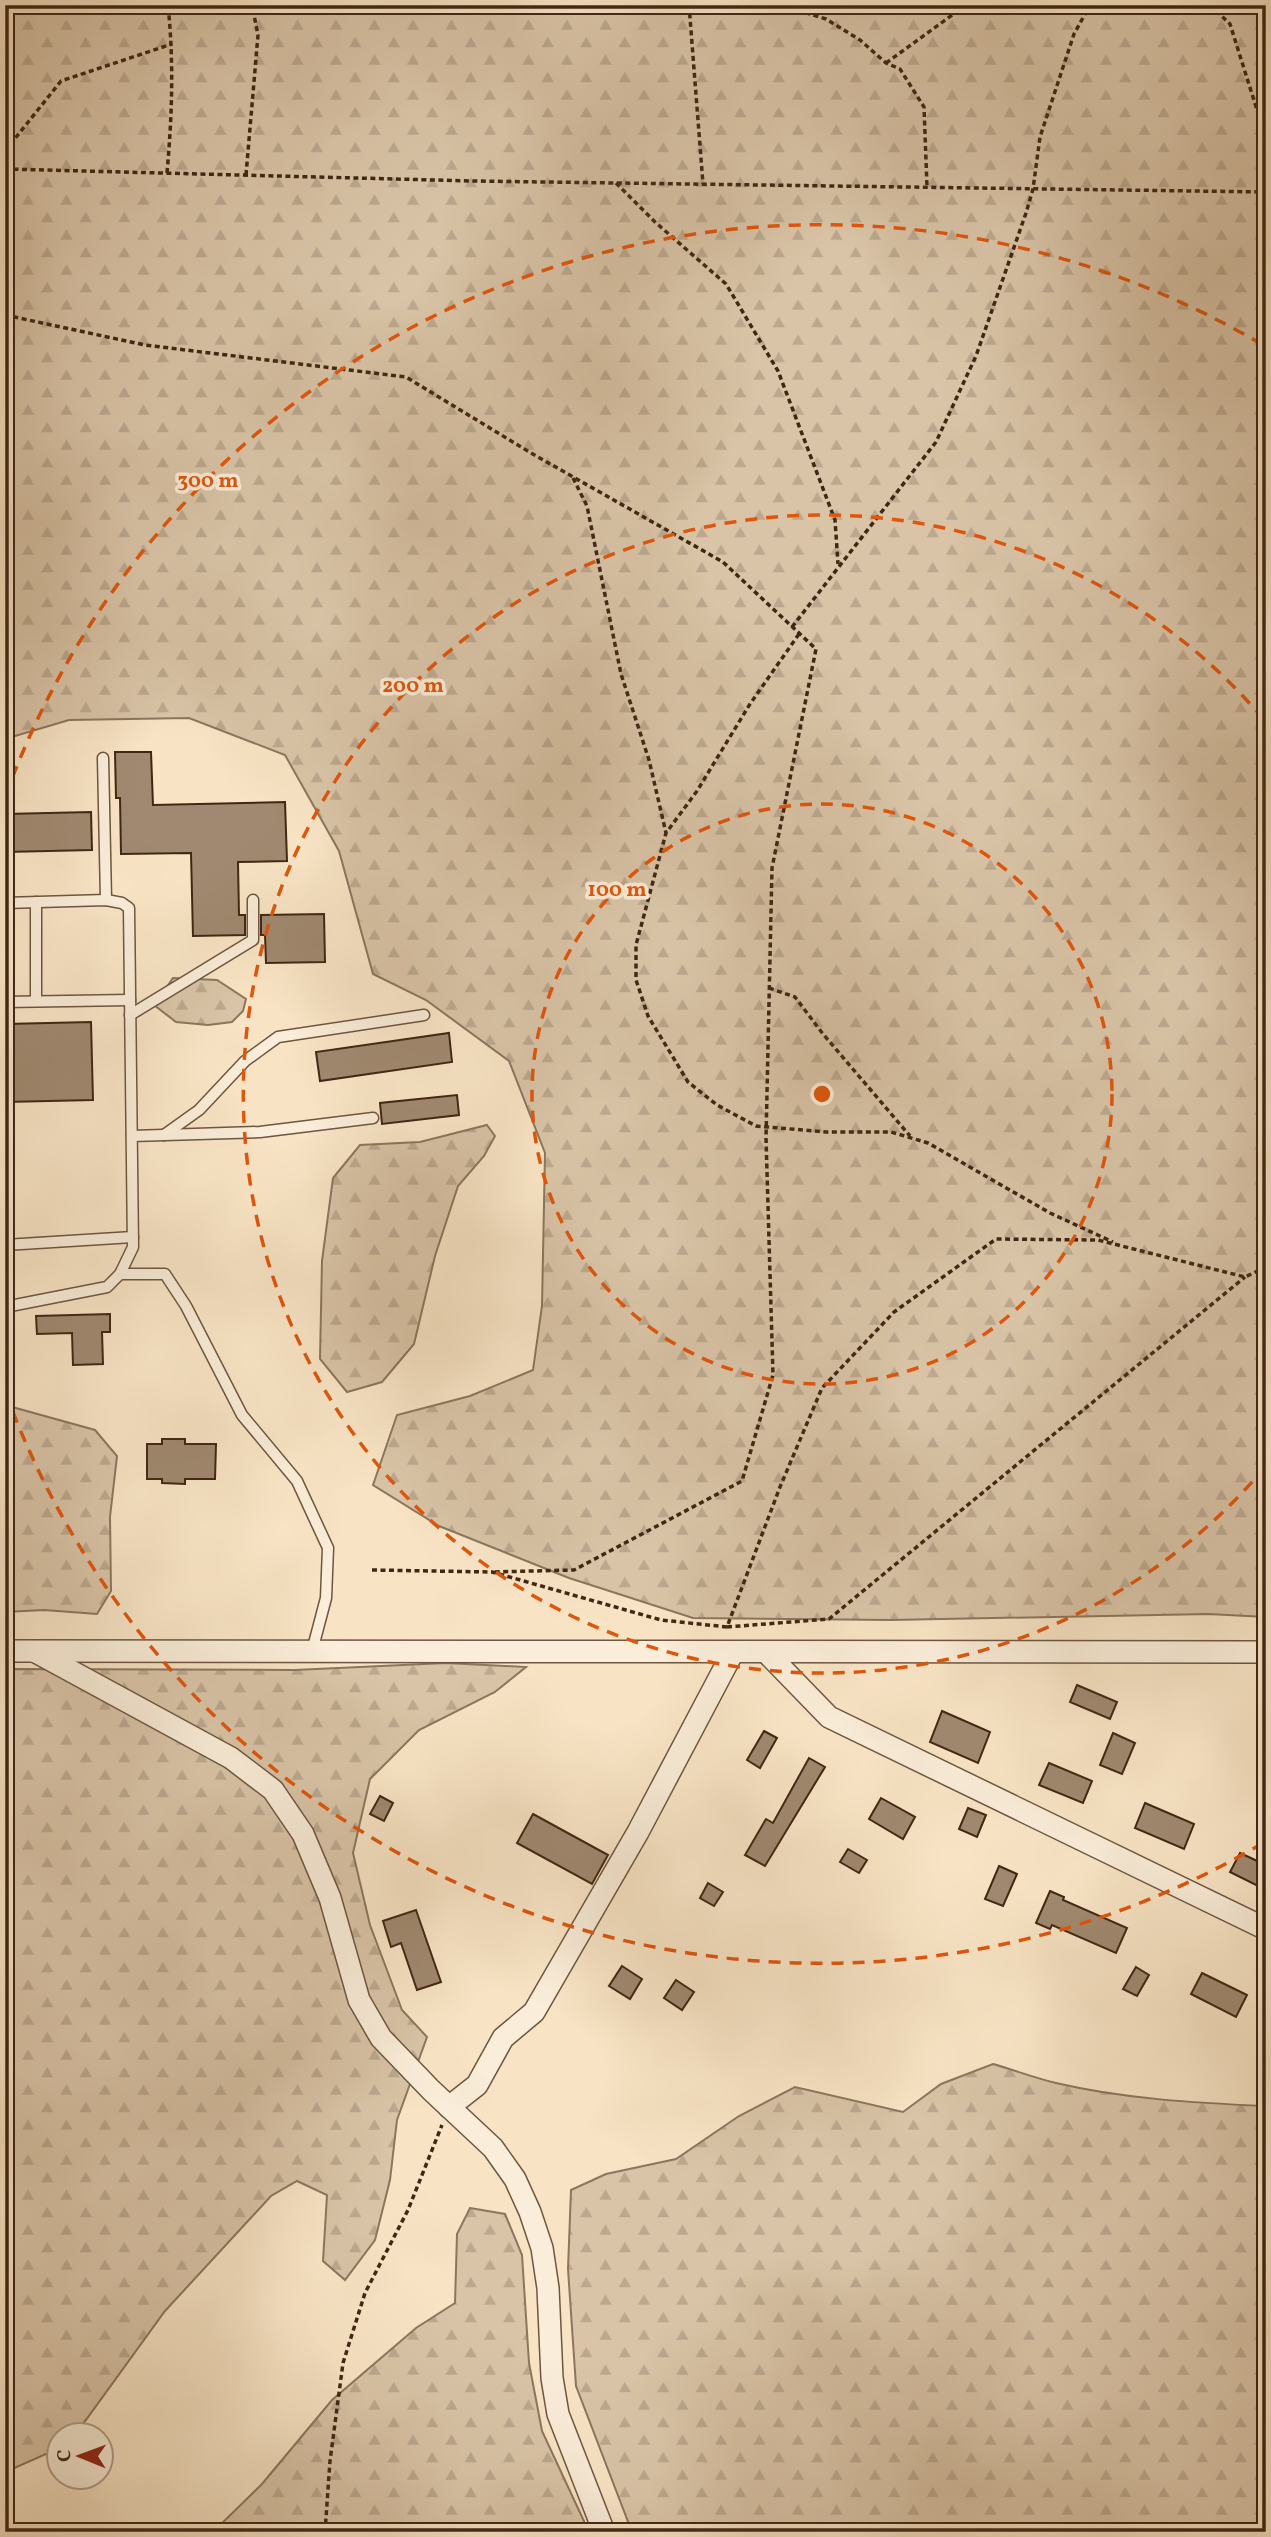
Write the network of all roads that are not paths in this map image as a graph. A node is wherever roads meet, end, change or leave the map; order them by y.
1 (103, 758) dead end
2 (106, 900) junction
3 (253, 900) dead end
4 (36, 902) junction
5 (5, 903) edge
6 (130, 1000) junction
7 (36, 1001) junction
8 (5, 1002) edge
9 (130, 1014) junction
10 (424, 1015) dead end
11 (373, 1118) dead end
12 (164, 1135) junction
13 (132, 1136) junction
14 (133, 1237) junction
15 (5, 1245) edge
16 (120, 1273) junction
17 (5, 1307) edge
18 (5, 1651) edge
19 (33, 1651) junction
20 (312, 1651) junction
21 (733, 1652) junction
22 (766, 1652) junction
23 (1266, 1653) edge
24 (1266, 1929) edge
25 (449, 2107) junction
26 (604, 2532) edge

1 - 2 lane
2 - 4 lane
2 - 6 lane
3 - 9 lane
4 - 5 lane
4 - 7 lane
6 - 7 lane
6 - 9 lane
7 - 8 lane
9 - 13 lane
10 - 12 lane
11 - 12 lane
12 - 13 lane
13 - 14 lane
14 - 15 lane
14 - 16 lane
16 - 17 lane
16 - 20 lane
18 - 19 street
19 - 20 street
19 - 25 street
20 - 21 street
21 - 22 street
21 - 25 street
22 - 23 street
22 - 24 street
25 - 26 street

